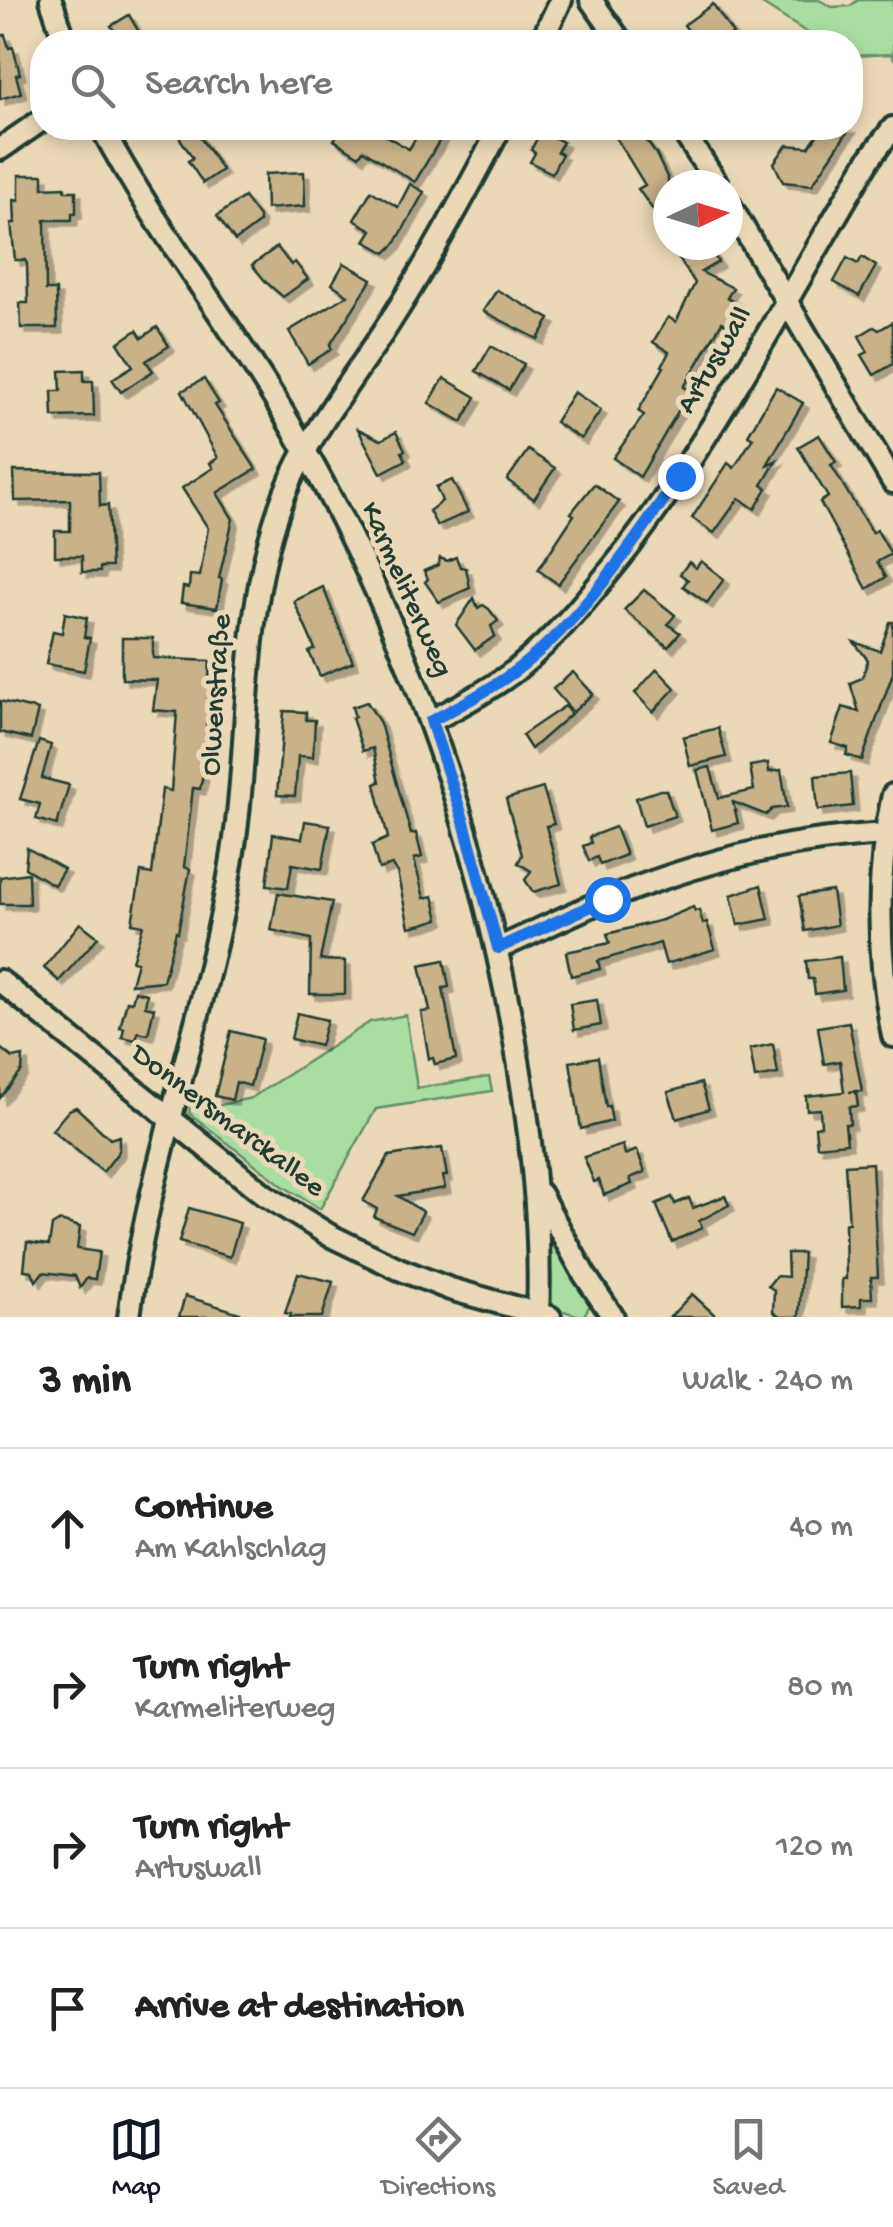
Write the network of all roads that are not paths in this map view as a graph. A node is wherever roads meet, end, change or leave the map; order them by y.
1 (50, 0) edge
2 (561, 0) edge
3 (590, 0) edge
4 (61, 30) edge
5 (547, 30) edge
6 (612, 30) edge
7 (893, 128) edge
8 (30, 129) edge
9 (109, 140) edge
10 (493, 140) edge
11 (690, 140) edge
12 (0, 150) edge
13 (709, 170) edge
14 (743, 227) edge
15 (786, 300) junction
16 (305, 452) junction
17 (893, 482) edge
18 (431, 721) junction
19 (893, 795) edge
20 (889, 835) edge
21 (498, 948) junction
22 (0, 981) edge
23 (893, 1036) edge
24 (169, 1119) junction
25 (537, 1188) junction
26 (542, 1316) edge
27 (129, 1317) edge
28 (612, 1317) edge

1 - 4 street
2 - 5 street
3 - 6 street
7 - 15 street, Artuswall
8 - 12 street
9 - 16 street, Karmeliterweg
10 - 16 street, Olwenstraße
11 - 13 street
14 - 15 street
15 - 17 street
15 - 18 street, Artuswall
16 - 18 street, Karmeliterweg
16 - 24 street, Olwenstraße
18 - 21 street, Karmeliterweg
19 - 20 street
20 - 21 street
20 - 23 street
21 - 25 street, Karmeliterweg
22 - 24 street, Donnersmarckallee
24 - 26 street, Donnersmarckallee
24 - 27 street, Olwenstraße
25 - 26 street, Karmeliterweg
25 - 28 street, Karmeliterweg

